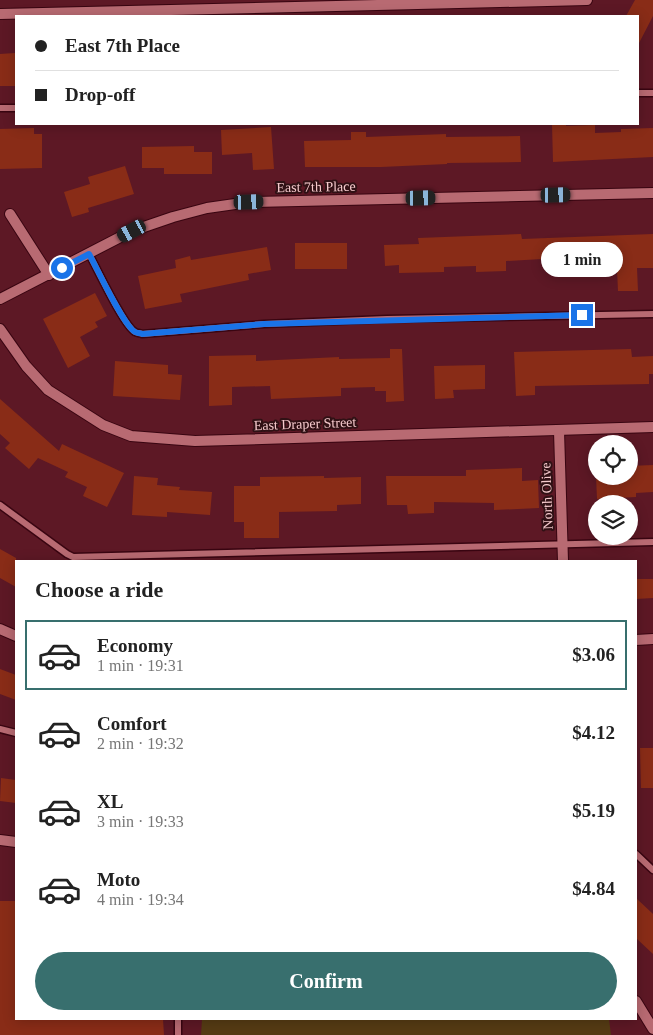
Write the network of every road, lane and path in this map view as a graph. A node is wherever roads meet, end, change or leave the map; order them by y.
1 (588, 0) edge
2 (0, 14) edge
3 (653, 92) edge
4 (639, 93) edge
5 (0, 108) edge
6 (15, 108) edge
7 (653, 193) edge
8 (10, 214) dead end
9 (89, 254) junction
10 (48, 275) junction
11 (0, 299) edge
12 (653, 314) edge
13 (0, 329) edge
14 (653, 427) edge
15 (559, 431) junction
16 (0, 505) edge
17 (653, 542) edge
18 (562, 544) junction
19 (563, 560) edge
20 (0, 629) edge
21 (15, 636) edge
22 (637, 640) edge
23 (653, 640) edge
24 (0, 729) edge
25 (15, 734) edge
26 (0, 840) edge
27 (15, 842) edge
28 (637, 855) edge
29 (653, 870) edge
30 (637, 1003) edge
31 (178, 1020) edge
32 (653, 1029) edge
33 (178, 1035) edge

1 - 2 street
3 - 4 lane
5 - 6 lane
7 - 9 street, East 7th Place
8 - 10 street
9 - 10 street, East 7th Place
9 - 12 lane
10 - 11 street, East 7th Place
13 - 15 street, East Draper Street
14 - 15 street, East Draper Street
15 - 18 street, North Olive
16 - 18 lane
17 - 18 lane
18 - 19 street, North Olive
20 - 21 street
22 - 23 street
24 - 25 lane
26 - 27 street
28 - 29 lane
30 - 32 street
31 - 33 lane

